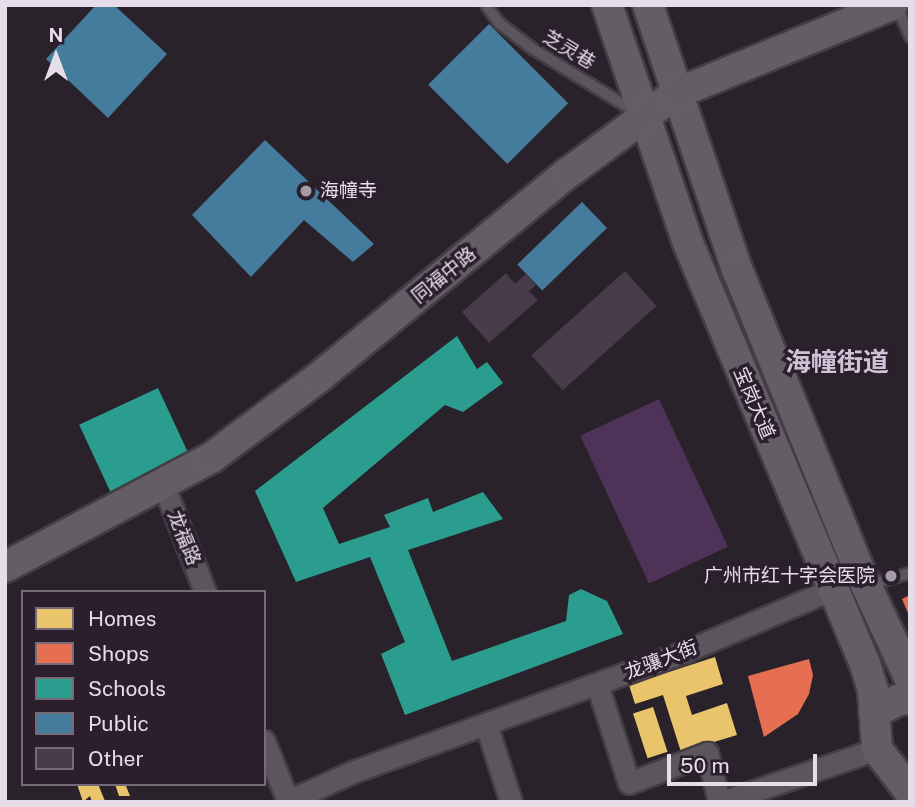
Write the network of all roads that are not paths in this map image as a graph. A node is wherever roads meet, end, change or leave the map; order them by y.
1 (485, 5) edge
2 (607, 5) edge
3 (648, 5) edge
4 (895, 5) edge
5 (910, 37) edge
6 (674, 94) junction
7 (642, 116) junction
8 (163, 484) junction
9 (5, 566) edge
10 (910, 573) edge
11 (867, 586) junction
12 (832, 589) junction
13 (204, 590) edge
14 (910, 679) edge
15 (597, 684) junction
16 (910, 699) edge
17 (874, 713) junction
18 (487, 727) junction
19 (266, 746) edge
20 (893, 759) edge
21 (910, 792) edge
22 (286, 801) edge
23 (511, 802) edge
24 (721, 802) edge

1 - 7 lane, 芝灵巷
2 - 7 main road, 宝岗大道
3 - 6 main road, 宝岗大道
4 - 5 lane
4 - 6 main road, 同福中路
6 - 7 main road, 同福中路
6 - 11 main road, 宝岗大道
7 - 8 main road, 同福中路
7 - 12 main road, 宝岗大道
8 - 9 main road, 同福中路
8 - 13 street, 龙福路
10 - 11 lane
11 - 14 main road, 宝岗大道
12 - 15 street, 龙骧大街
12 - 17 main road, 宝岗大道
15 - 18 street, 龙骧大街
15 - 24 street
16 - 17 main road
17 - 20 main road, 宝岗大道
18 - 22 street, 龙骧大街
18 - 23 street
19 - 22 street
20 - 21 main road, 宝岗大道
20 - 24 street

